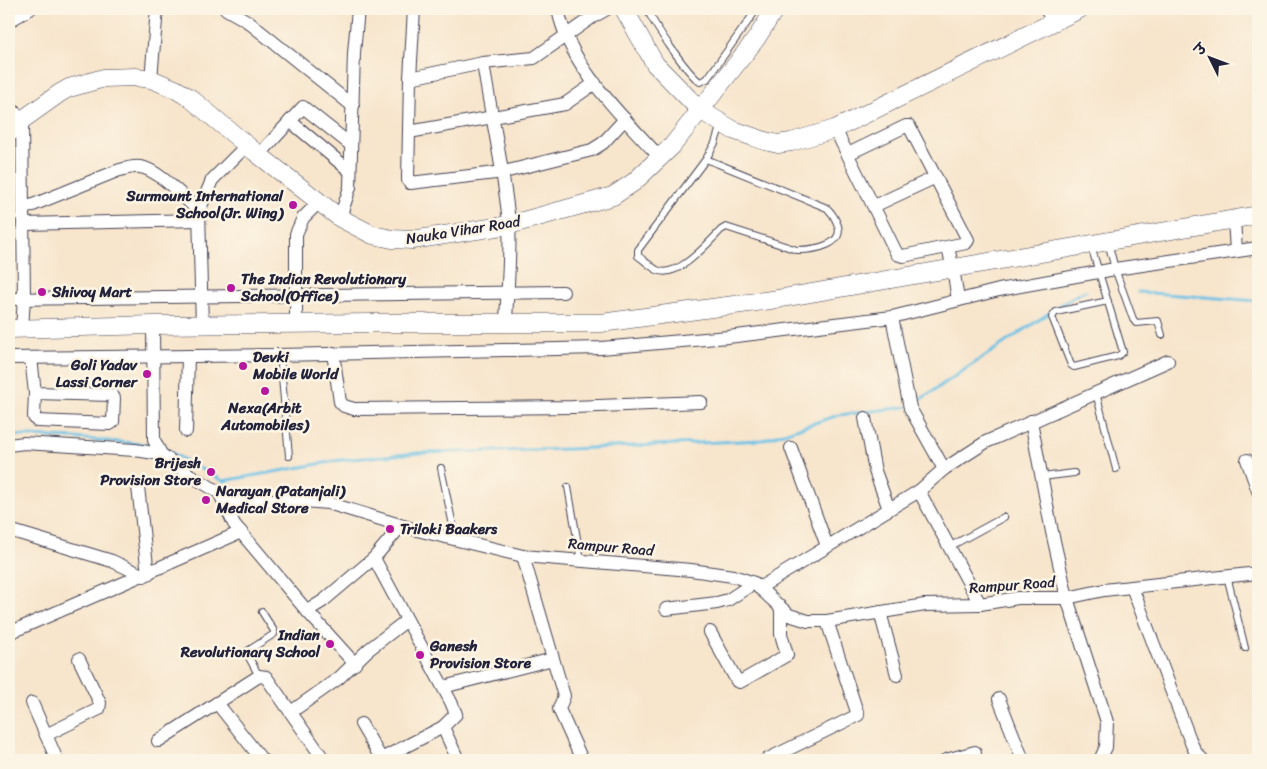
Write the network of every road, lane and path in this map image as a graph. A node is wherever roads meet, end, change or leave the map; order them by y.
1 (30, 9) edge
2 (157, 9) edge
3 (226, 9) edge
4 (358, 9) edge
5 (414, 9) edge
6 (558, 9) edge
7 (608, 9) edge
8 (624, 9) edge
9 (647, 9) edge
10 (757, 9) edge
11 (774, 9) edge
12 (1080, 9) edge
13 (1048, 14) edge
14 (9, 21) edge
15 (567, 34) junction
16 (483, 63) junction
17 (410, 78) junction
18 (151, 79) junction
19 (595, 83) junction
20 (9, 106) edge
21 (353, 106) junction
22 (700, 110) junction
23 (492, 118) junction
24 (625, 119) junction
25 (22, 120) junction
26 (290, 121) junction
27 (721, 122) junction
28 (835, 128) junction
29 (409, 132) junction
30 (9, 133) edge
31 (351, 145) junction
32 (253, 150) junction
33 (653, 150) dead end
34 (848, 154) junction
35 (706, 159) junction
36 (350, 171) junction
37 (504, 172) junction
38 (936, 177) junction
39 (319, 202) junction
40 (874, 206) junction
41 (23, 209) junction
42 (1258, 215) edge
43 (199, 216) junction
44 (340, 218) junction
45 (1234, 219) junction
46 (23, 224) junction
47 (509, 225) junction
48 (1099, 242) junction
49 (948, 248) junction
50 (1258, 248) edge
51 (1236, 251) junction
52 (953, 268) junction
53 (1115, 269) junction
54 (1099, 272) junction
55 (507, 292) junction
56 (563, 292) dead end
57 (296, 295) junction
58 (202, 296) junction
59 (9, 298) edge
60 (24, 298) junction
61 (958, 300) junction
62 (1108, 301) junction
63 (892, 317) junction
64 (506, 323) junction
65 (296, 324) junction
66 (153, 325) junction
67 (202, 326) junction
68 (15, 329) edge
69 (1162, 335) dead end
70 (333, 353) junction
71 (280, 355) junction
72 (153, 356) junction
73 (188, 356) junction
74 (9, 358) edge
75 (31, 358) junction
76 (1168, 361) dead end
77 (35, 393) junction
78 (1096, 393) junction
79 (701, 402) dead end
80 (865, 418) dead end
81 (1031, 421) junction
82 (186, 431) dead end
83 (9, 445) edge
84 (791, 448) dead end
85 (157, 449) junction
86 (290, 456) dead end
87 (1247, 460) dead end
88 (441, 468) dead end
89 (944, 469) junction
90 (1116, 469) dead end
91 (1074, 473) dead end
92 (1042, 477) junction
93 (138, 487) dead end
94 (568, 487) dead end
95 (919, 491) junction
96 (1258, 491) edge
97 (220, 494) junction
98 (889, 509) junction
99 (1004, 517) dead end
100 (401, 526) junction
101 (9, 530) edge
102 (241, 532) junction
103 (456, 540) junction
104 (828, 546) junction
105 (949, 547) junction
106 (523, 556) junction
107 (374, 558) junction
108 (582, 561) junction
109 (1258, 573) edge
110 (146, 575) junction
111 (1227, 576) junction
112 (756, 585) junction
113 (1132, 587) junction
114 (1067, 598) junction
115 (980, 604) junction
116 (666, 608) dead end
117 (781, 608) junction
118 (307, 611) junction
119 (262, 612) dead end
120 (880, 612) junction
121 (407, 620) junction
122 (827, 621) junction
123 (710, 632) dead end
124 (9, 633) edge
125 (1246, 648) dead end
126 (79, 659) dead end
127 (553, 659) junction
128 (355, 664) junction
129 (897, 675) dead end
130 (259, 676) junction
131 (443, 687) junction
132 (999, 700) dead end
133 (32, 703) dead end
134 (217, 703) junction
135 (291, 712) junction
136 (361, 724) dead end
137 (442, 727) junction
138 (46, 735) junction
139 (158, 741) dead end
140 (975, 752) dead end
141 (382, 759) edge
142 (57, 760) edge
143 (262, 760) edge
144 (324, 760) edge
145 (458, 760) edge
146 (582, 760) edge
147 (766, 760) edge
148 (946, 760) edge
149 (1023, 760) edge
150 (1100, 760) edge
151 (1203, 760) edge

1 - 14 street
2 - 18 street
3 - 21 street
4 - 21 street
5 - 17 street
6 - 15 street
7 - 15 street
8 - 22 street
9 - 10 lane
11 - 22 street, Nauka Vihar Road
12 - 13 street
13 - 28 street
15 - 16 street
15 - 19 street
16 - 17 street
16 - 23 street
17 - 29 street
18 - 25 street, Nauka Vihar Road
18 - 32 street, Nauka Vihar Road
19 - 23 street
19 - 24 street
20 - 25 street
21 - 31 street
22 - 27 street
22 - 47 street, Nauka Vihar Road
23 - 29 street
23 - 37 street
24 - 33 street
24 - 37 street
25 - 30 street, Nauka Vihar Road
25 - 41 street
26 - 31 street
26 - 32 street
26 - 36 street
27 - 28 street
27 - 35 lane
28 - 34 street
29 - 37 street
31 - 36 street
32 - 39 street, Nauka Vihar Road
32 - 43 street
34 - 38 street
34 - 40 street
35 - 35 lane
36 - 44 street
37 - 47 street
38 - 40 street
38 - 49 street
39 - 44 street, Nauka Vihar Road
39 - 57 street
40 - 49 street
41 - 43 street
41 - 46 street
42 - 45 street
43 - 46 street
43 - 58 street
44 - 47 street, Nauka Vihar Road
45 - 48 street
45 - 51 street
46 - 60 street
47 - 55 street
48 - 52 street
48 - 53 lane
48 - 54 lane
49 - 52 street
50 - 51 street
51 - 53 street
52 - 61 street
52 - 64 street
53 - 54 street
53 - 69 lane
54 - 61 street
54 - 62 lane
55 - 56 street
55 - 57 street
55 - 64 street
57 - 58 street
57 - 65 street
58 - 60 street
58 - 67 street
59 - 60 street
60 - 68 street
61 - 63 street
62 - 62 lane
63 - 70 street
63 - 89 street
64 - 65 street
65 - 67 street
66 - 67 street
66 - 68 street
66 - 72 street
70 - 71 street
70 - 79 street
71 - 73 street
71 - 86 lane
72 - 73 street
72 - 75 street
72 - 85 street
73 - 82 street
74 - 75 street
75 - 77 street
76 - 78 street
77 - 77 street
78 - 81 street
78 - 90 lane
80 - 98 street
81 - 89 street
81 - 92 street
83 - 85 street
84 - 104 street
85 - 97 street, Rampur Road
87 - 96 street
88 - 103 lane
89 - 95 street
91 - 92 lane
92 - 114 street
93 - 110 street
94 - 108 lane
95 - 98 street
95 - 105 street
97 - 100 street, Rampur Road
97 - 102 street
98 - 104 street
99 - 105 lane
100 - 103 street, Rampur Road
100 - 107 street
101 - 110 street
102 - 110 street
102 - 118 street
103 - 106 street, Rampur Road
104 - 112 street
105 - 115 street
106 - 108 street, Rampur Road
106 - 127 street
107 - 118 street
107 - 121 street
108 - 112 street, Rampur Road
109 - 111 street, Rampur Road
110 - 124 street
111 - 113 street, Rampur Road
111 - 125 lane
112 - 116 street
112 - 117 street, Rampur Road
113 - 114 street, Rampur Road
113 - 151 street
114 - 115 street, Rampur Road
114 - 150 street
115 - 120 street, Rampur Road
117 - 122 street, Rampur Road
117 - 123 street
118 - 128 street
119 - 130 lane
120 - 122 street, Rampur Road
120 - 129 street
121 - 128 street
121 - 131 street
122 - 147 street
126 - 138 street
127 - 131 street
127 - 146 street
128 - 135 street
130 - 134 street
130 - 135 street
131 - 137 street
132 - 149 street
133 - 138 street
134 - 139 street
134 - 143 street
135 - 144 street
136 - 141 street
137 - 141 street
137 - 145 street
138 - 142 street
140 - 148 street

